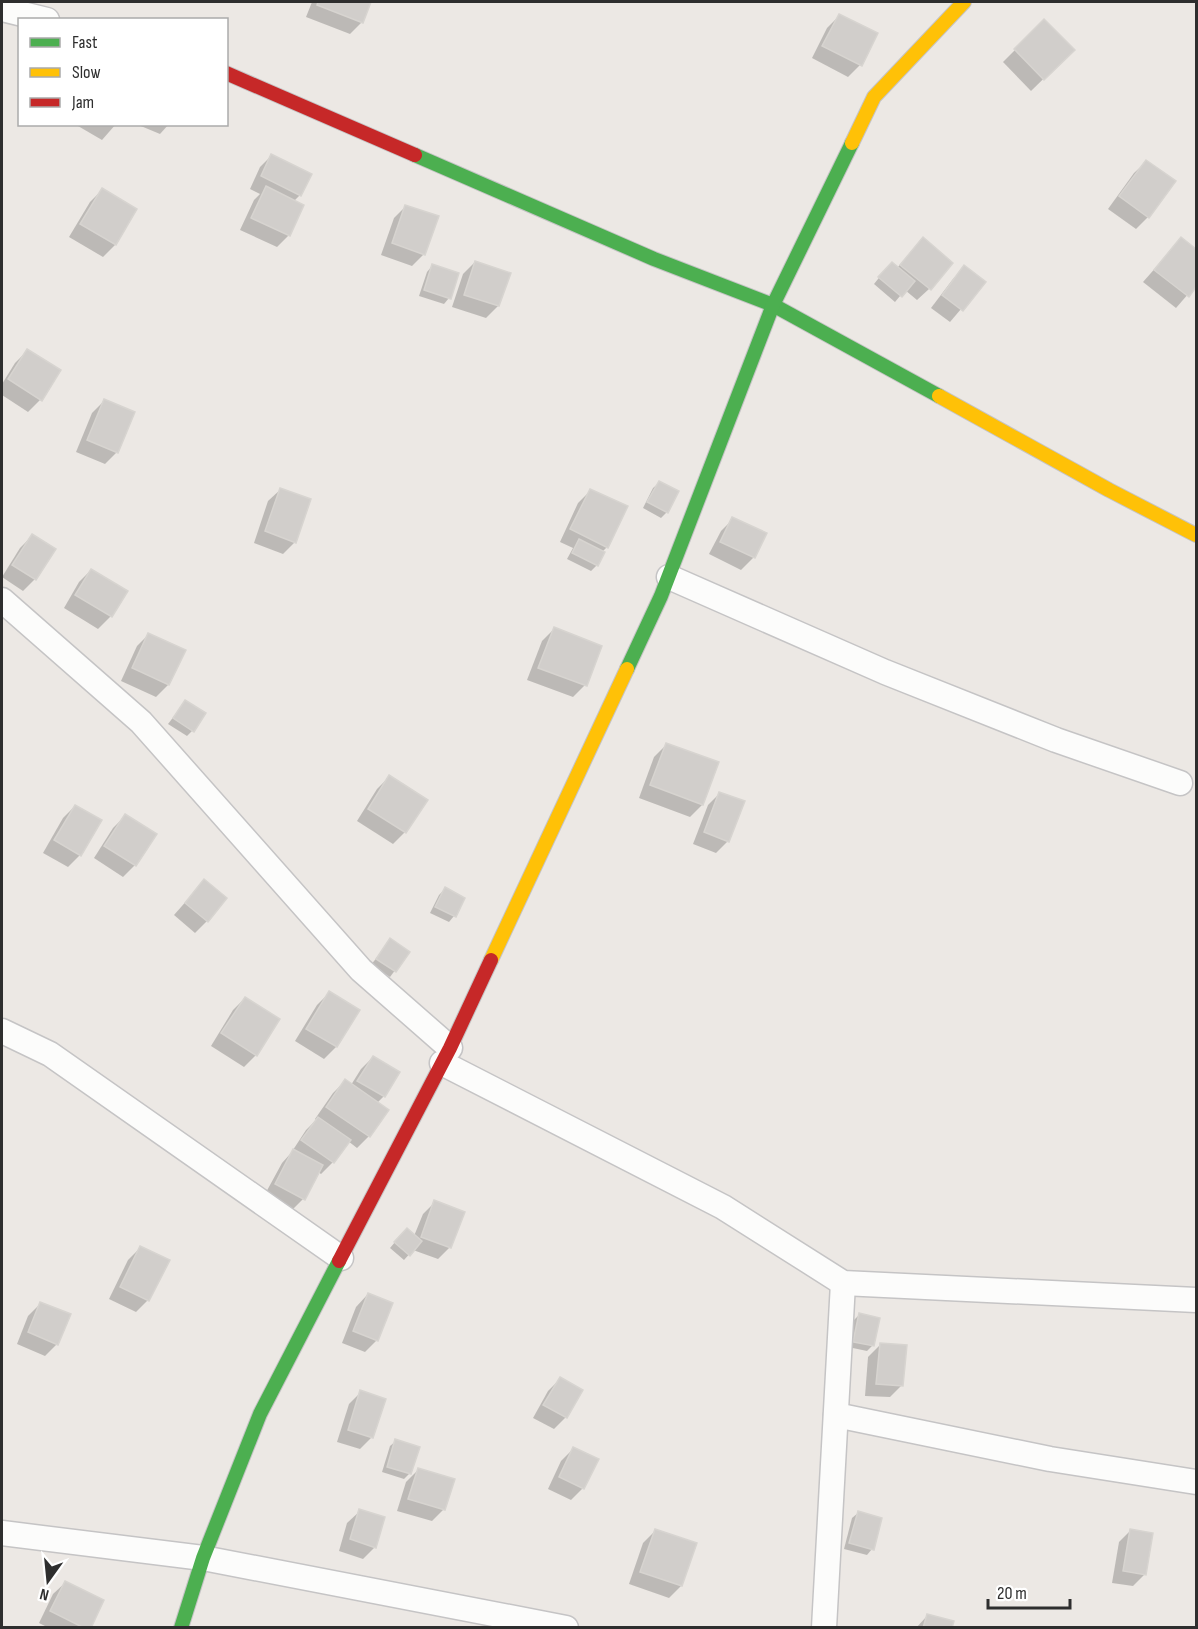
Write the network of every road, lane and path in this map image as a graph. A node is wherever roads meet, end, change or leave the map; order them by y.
1 (964, 2) edge
2 (7, 12) edge
3 (37, 18) edge
4 (228, 74) edge
5 (773, 305) junction
6 (1197, 535) edge
7 (669, 577) junction
8 (2, 600) edge
9 (1179, 783) dead end
10 (2, 1031) edge
11 (446, 1055) junction
12 (341, 1258) junction
13 (843, 1283) junction
14 (1197, 1300) edge
15 (836, 1415) junction
16 (1197, 1482) edge
17 (2, 1533) edge
18 (203, 1558) junction
19 (181, 1628) edge
20 (566, 1628) edge
21 (824, 1628) edge

1 - 5 street
2 - 3 street
4 - 5 street
5 - 6 street
5 - 7 street
7 - 9 street
7 - 11 street
8 - 11 street
10 - 12 street
11 - 12 street
11 - 13 street
12 - 18 street
13 - 14 street
13 - 15 street
15 - 16 street
15 - 21 street
17 - 18 street
18 - 19 street
18 - 20 street

